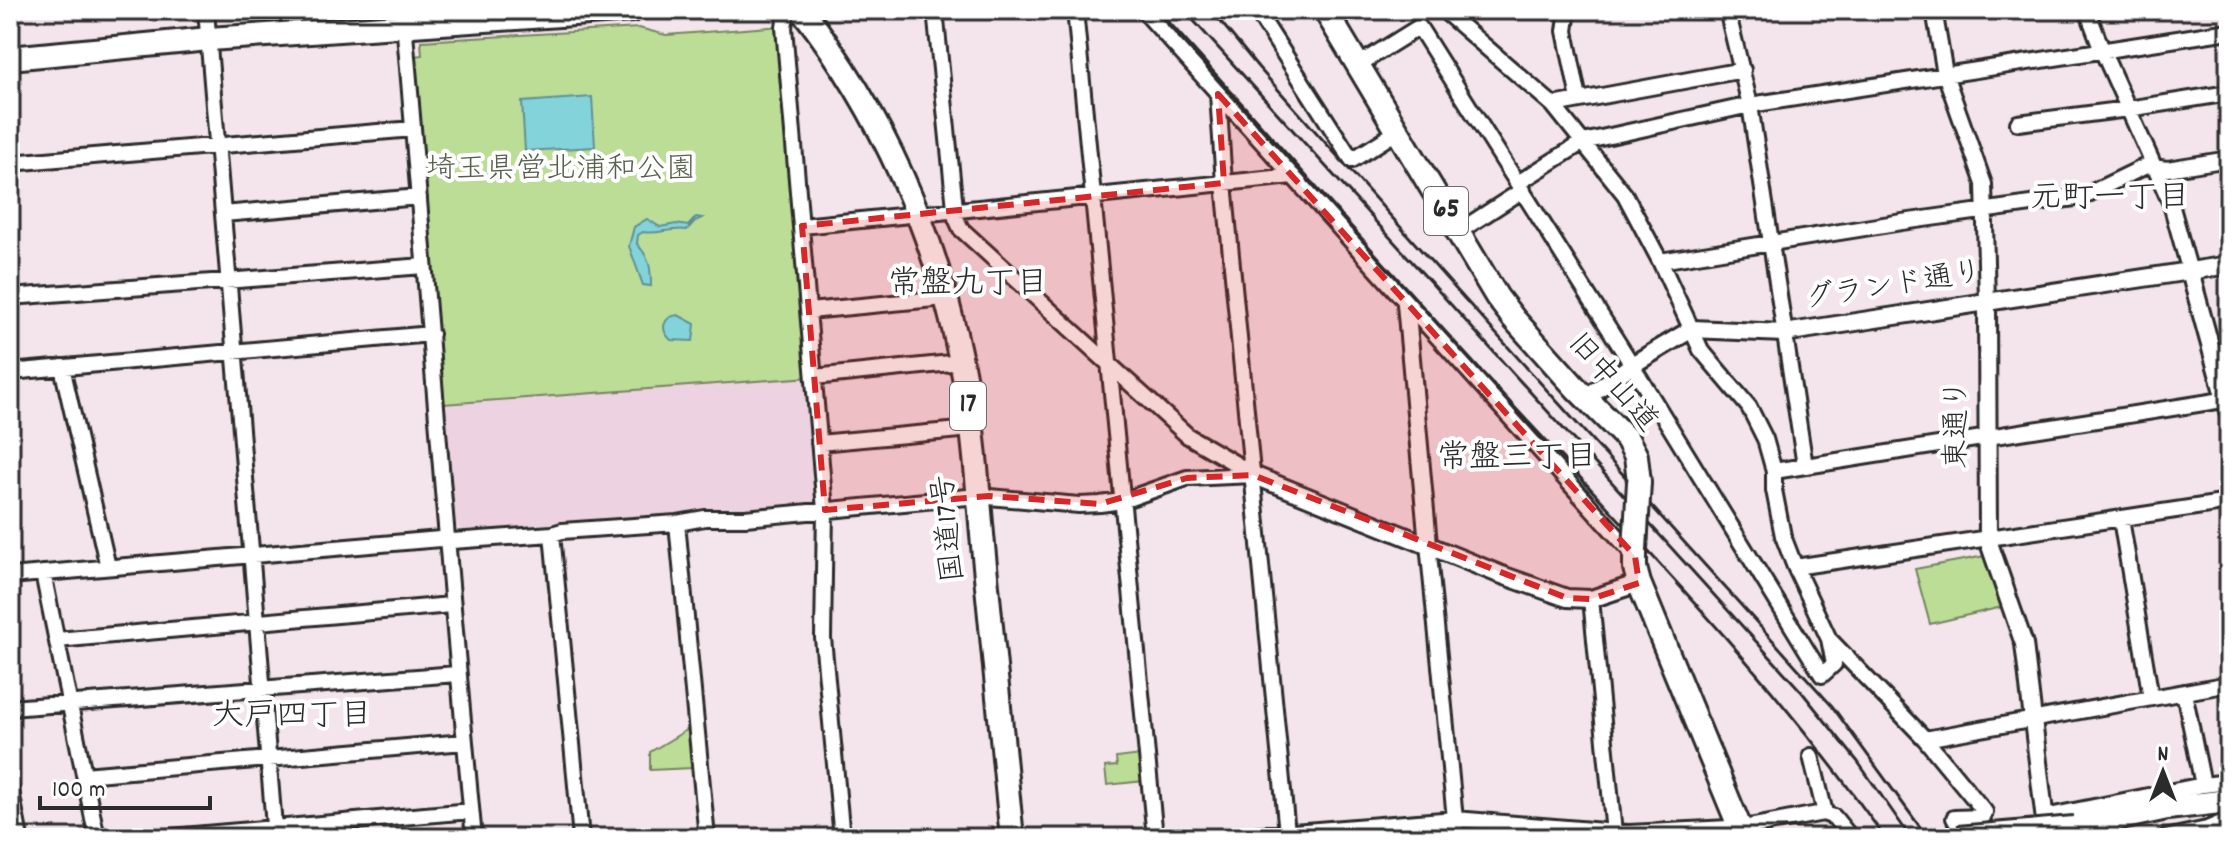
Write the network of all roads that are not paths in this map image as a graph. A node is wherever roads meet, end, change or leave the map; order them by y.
1 (206, 10) edge
2 (632, 10) edge
3 (787, 10) edge
4 (802, 10) edge
5 (935, 10) edge
6 (1075, 10) edge
7 (1143, 10) edge
8 (1256, 10) edge
9 (1325, 10) edge
10 (1443, 10) edge
11 (1568, 10) edge
12 (1727, 10) edge
13 (1934, 10) edge
14 (2087, 10) edge
15 (591, 11) edge
16 (404, 18) edge
17 (2229, 31) edge
18 (209, 39) junction
19 (2102, 50) junction
20 (10, 58) edge
21 (1358, 65) junction
22 (1743, 70) junction
23 (1945, 74) junction
24 (2229, 93) edge
25 (1218, 94) junction
26 (1579, 99) junction
27 (1553, 105) junction
28 (1750, 105) junction
29 (2128, 109) junction
30 (2018, 123) dead end
31 (413, 129) junction
32 (1398, 131) junction
33 (1583, 142) junction
34 (217, 145) junction
35 (2229, 159) edge
36 (10, 163) edge
37 (2154, 167) junction
38 (1293, 176) junction
39 (1224, 183) junction
40 (1520, 186) junction
41 (419, 197) junction
42 (1093, 197) junction
43 (1985, 210) junction
44 (956, 212) junction
45 (223, 214) junction
46 (918, 215) junction
47 (802, 226) junction
48 (1458, 232) junction
49 (1772, 243) junction
50 (1660, 261) junction
51 (2229, 265) edge
52 (424, 266) junction
53 (2190, 272) junction
54 (229, 281) junction
55 (10, 297) edge
56 (945, 298) junction
57 (1987, 302) junction
58 (1406, 304) junction
59 (809, 311) junction
60 (1692, 329) junction
61 (1784, 333) junction
62 (431, 334) junction
63 (235, 351) junction
64 (10, 356) edge
65 (961, 362) junction
66 (1632, 365) junction
67 (1110, 366) junction
68 (62, 367) junction
69 (11, 372) edge
70 (814, 377) junction
71 (1585, 398) junction
72 (2227, 404) edge
73 (971, 429) junction
74 (1987, 437) junction
75 (819, 443) junction
76 (1805, 466) junction
77 (1774, 471) junction
78 (1253, 475) junction
79 (978, 496) junction
80 (1122, 501) junction
81 (2229, 502) edge
82 (825, 510) junction
83 (2121, 519) junction
84 (677, 523) junction
85 (552, 534) junction
86 (447, 540) junction
87 (1988, 540) junction
88 (1428, 544) junction
89 (1635, 552) junction
90 (252, 555) junction
91 (108, 567) junction
92 (1795, 567) junction
93 (43, 573) junction
94 (10, 576) edge
95 (1639, 583) junction
96 (1591, 599) junction
97 (451, 605) junction
98 (258, 622) junction
99 (1829, 639) junction
100 (57, 640) junction
101 (457, 674) junction
102 (2229, 684) edge
103 (263, 689) junction
104 (2184, 692) junction
105 (2151, 698) junction
106 (70, 704) junction
107 (10, 708) edge
108 (2034, 719) junction
109 (1925, 739) junction
110 (464, 742) junction
111 (1811, 756) dead end
112 (269, 759) junction
113 (84, 775) junction
114 (2229, 782) edge
115 (2203, 785) junction
116 (10, 786) edge
117 (2226, 808) edge
118 (471, 811) junction
119 (1825, 813) junction
120 (2044, 817) junction
121 (1455, 819) junction
122 (275, 833) edge
123 (1287, 833) junction
124 (1614, 833) junction
125 (1742, 833) edge
126 (2208, 833) edge
127 (20, 838) edge
128 (97, 838) edge
129 (159, 838) edge
130 (474, 838) edge
131 (581, 838) edge
132 (707, 838) edge
133 (842, 838) edge
134 (1012, 838) edge
135 (1155, 838) edge
136 (1217, 838) edge
137 (1456, 838) edge
138 (1851, 838) edge
139 (1958, 838) edge
140 (1965, 838) edge
141 (2047, 838) edge
142 (2079, 838) edge
143 (2165, 838) edge

1 - 18 street
2 - 15 main road
3 - 47 street
4 - 46 main road, 国道17号 / 17
5 - 44 street
6 - 42 street
7 - 25 street
8 - 32 street
9 - 21 main road, 旧中山道 / 65
10 - 27 street
11 - 26 street
12 - 22 street
13 - 23 street, 東通り
14 - 19 street
15 - 16 main road
16 - 18 main road
16 - 31 street
17 - 19 street
18 - 20 main road
18 - 34 street
19 - 23 street
19 - 29 street
21 - 32 main road, 旧中山道 / 65
21 - 40 street
22 - 26 street
22 - 28 street
23 - 28 street
23 - 43 street, 東通り
24 - 29 street
25 - 38 street
25 - 39 street
26 - 27 street
27 - 33 street
28 - 33 street
28 - 49 street
29 - 30 street
29 - 37 street
31 - 34 street
31 - 41 street
32 - 48 main road, 旧中山道 / 65
33 - 40 street
33 - 50 street
34 - 36 street
34 - 45 street
35 - 37 street
37 - 43 street
37 - 53 street
38 - 39 street
38 - 58 street
39 - 42 street
39 - 78 street
40 - 48 street
40 - 66 street
41 - 45 street
41 - 52 street
42 - 44 street
42 - 67 street
43 - 49 street
43 - 57 street, 東通り
44 - 46 street
44 - 67 street
45 - 54 street
46 - 47 street
46 - 56 main road, 国道17号 / 17
47 - 59 street
48 - 71 main road, 旧中山道 / 65
49 - 50 street
49 - 61 street
50 - 60 street
51 - 53 street, グランド通り
52 - 54 street
52 - 62 street
53 - 57 street, グランド通り
53 - 72 street
54 - 55 street
54 - 63 street
56 - 59 street
56 - 65 main road, 国道17号 / 17
57 - 61 street, グランド通り
57 - 74 street, 東通り
58 - 88 street
58 - 89 street
59 - 70 street
60 - 61 street, グランド通り
60 - 66 street
60 - 77 street
61 - 76 street
62 - 63 street
62 - 86 street
63 - 68 street
63 - 90 street
64 - 69 street
65 - 70 street
65 - 73 main road, 国道17号 / 17
66 - 71 street
66 - 99 street
67 - 78 street
67 - 80 street
68 - 69 street
68 - 91 street
70 - 75 street
71 - 89 main road, 旧中山道 / 65, bridge
72 - 74 street
73 - 75 street
73 - 79 main road, 国道17号 / 17
74 - 76 street
74 - 87 street, 東通り
75 - 82 street
76 - 77 street
77 - 92 street
78 - 80 street
78 - 88 street
78 - 123 street
79 - 80 street
79 - 82 street
79 - 134 main road, 国道17号 / 17
80 - 135 street
81 - 83 street
82 - 84 street
82 - 133 street
83 - 87 street
83 - 105 street
84 - 85 street
84 - 132 street
85 - 86 street
85 - 131 street
86 - 90 street
86 - 97 street
87 - 92 street
87 - 108 street, 東通り
88 - 96 street
88 - 121 street
89 - 95 main road, 旧中山道 / 65
90 - 91 street
90 - 98 street
91 - 93 street
92 - 99 street
93 - 94 street
93 - 100 street
95 - 96 street
95 - 125 main road, 旧中山道 / 65
96 - 124 street
97 - 98 street
97 - 101 street
98 - 100 street
98 - 103 street
99 - 109 street
100 - 106 street
101 - 103 street
101 - 110 street
102 - 104 street
103 - 106 street
103 - 112 street
104 - 105 street
104 - 115 street
105 - 108 street
106 - 107 street
106 - 113 street
108 - 109 street
108 - 120 street, 東通り
109 - 140 street
110 - 112 street
110 - 118 street
111 - 119 street
112 - 113 street
112 - 122 street
113 - 128 street
114 - 115 street
115 - 120 street
116 - 127 street
117 - 126 street
117 - 139 main road, bridge
117 - 142 main road
118 - 122 street
118 - 130 street
119 - 125 street
119 - 138 street
120 - 141 street, 東通り
121 - 123 street
121 - 124 street
121 - 137 street
122 - 129 street
123 - 136 street
124 - 125 street
126 - 143 street

